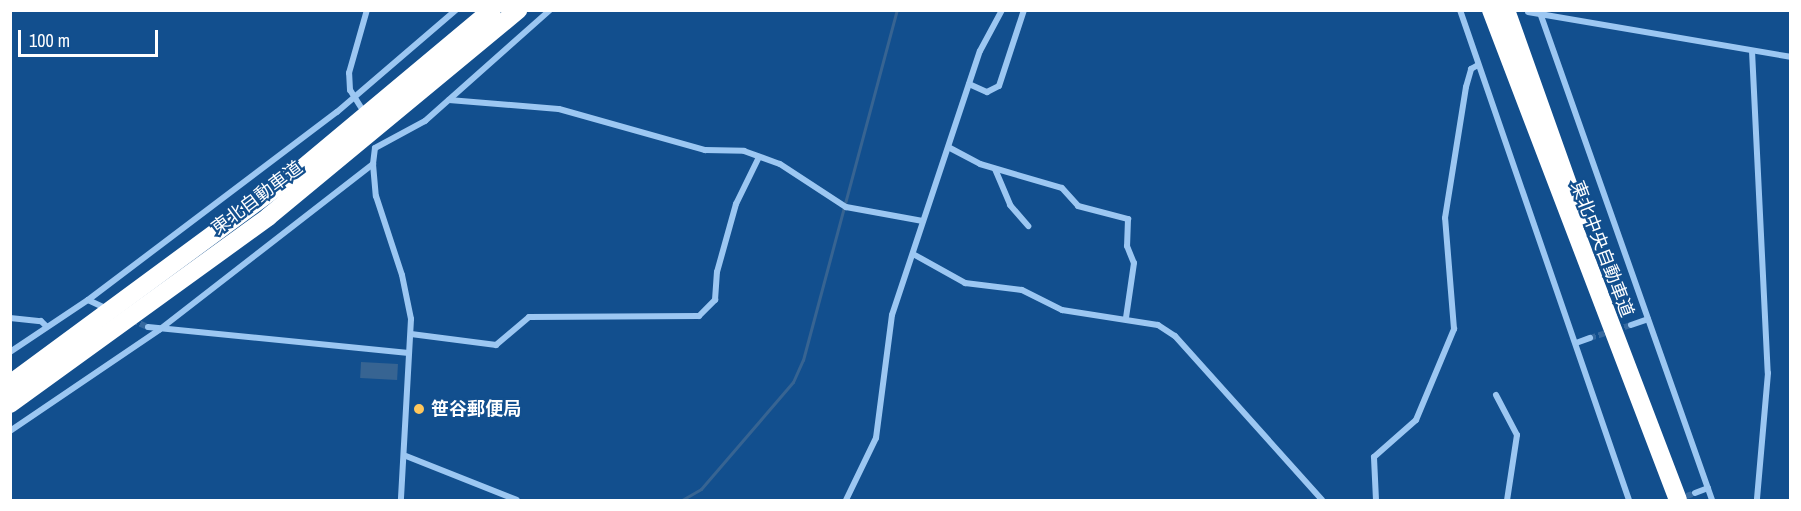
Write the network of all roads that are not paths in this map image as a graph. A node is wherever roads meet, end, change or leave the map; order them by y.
1 (367, 10) edge
2 (456, 10) edge
3 (492, 10) edge
4 (518, 10) edge
5 (550, 10) edge
6 (1002, 10) edge
7 (1024, 10) edge
8 (1460, 10) edge
9 (1491, 10) edge
10 (1506, 10) edge
11 (1528, 12) edge
12 (1539, 12) edge
13 (1752, 51) junction
14 (1791, 57) edge
15 (1478, 65) junction
16 (969, 84) junction
17 (355, 96) junction
18 (449, 100) junction
19 (362, 109) dead end
20 (950, 148) junction
21 (759, 157) junction
22 (373, 164) junction
23 (995, 169) junction
24 (923, 221) junction
25 (1029, 226) dead end
26 (912, 254) junction
27 (88, 300) junction
28 (105, 308) dead end
29 (10, 318) edge
30 (1126, 318) junction
31 (1648, 319) junction
32 (1631, 324) tunnel mouth
33 (47, 327) junction
34 (148, 327) tunnel mouth
35 (159, 330) junction
36 (411, 334) junction
37 (1590, 338) tunnel mouth
38 (1576, 343) junction
39 (10, 352) edge
40 (409, 353) junction
41 (10, 384) edge
42 (1496, 395) dead end
43 (10, 404) edge
44 (10, 431) edge
45 (406, 456) junction
46 (1708, 488) junction
47 (498, 497) edge
48 (1684, 498) edge
49 (400, 501) edge
50 (517, 501) edge
51 (846, 501) edge
52 (1322, 501) edge
53 (1376, 501) edge
54 (1507, 501) edge
55 (1629, 501) edge
56 (1712, 501) edge
57 (1757, 501) edge

1 - 17 street
2 - 17 street
3 - 41 highway, 東北自動車道
4 - 43 highway, 東北自動車道
5 - 18 street
6 - 16 street
7 - 16 street
8 - 15 street
9 - 48 highway, 東北中央自動車道
10 - 48 highway, 東北中央自動車道
11 - 12 street
12 - 13 street
12 - 31 street
13 - 14 street
13 - 57 street
15 - 38 street
15 - 53 street
16 - 20 street
17 - 19 street
17 - 27 street
18 - 21 street
18 - 22 street
20 - 23 street
20 - 24 street
21 - 24 street
21 - 36 street
22 - 35 street
22 - 36 street
23 - 25 street
23 - 30 street
24 - 26 street
26 - 30 street
26 - 51 street
27 - 28 street
27 - 33 street
29 - 33 street
30 - 52 street
31 - 32 street
31 - 46 street
33 - 39 street
34 - 35 street
35 - 40 street
35 - 44 street
36 - 40 street
37 - 38 street
38 - 55 street
40 - 45 street
42 - 54 street
45 - 47 street
45 - 49 street
46 - 48 street
46 - 56 street
47 - 50 street

